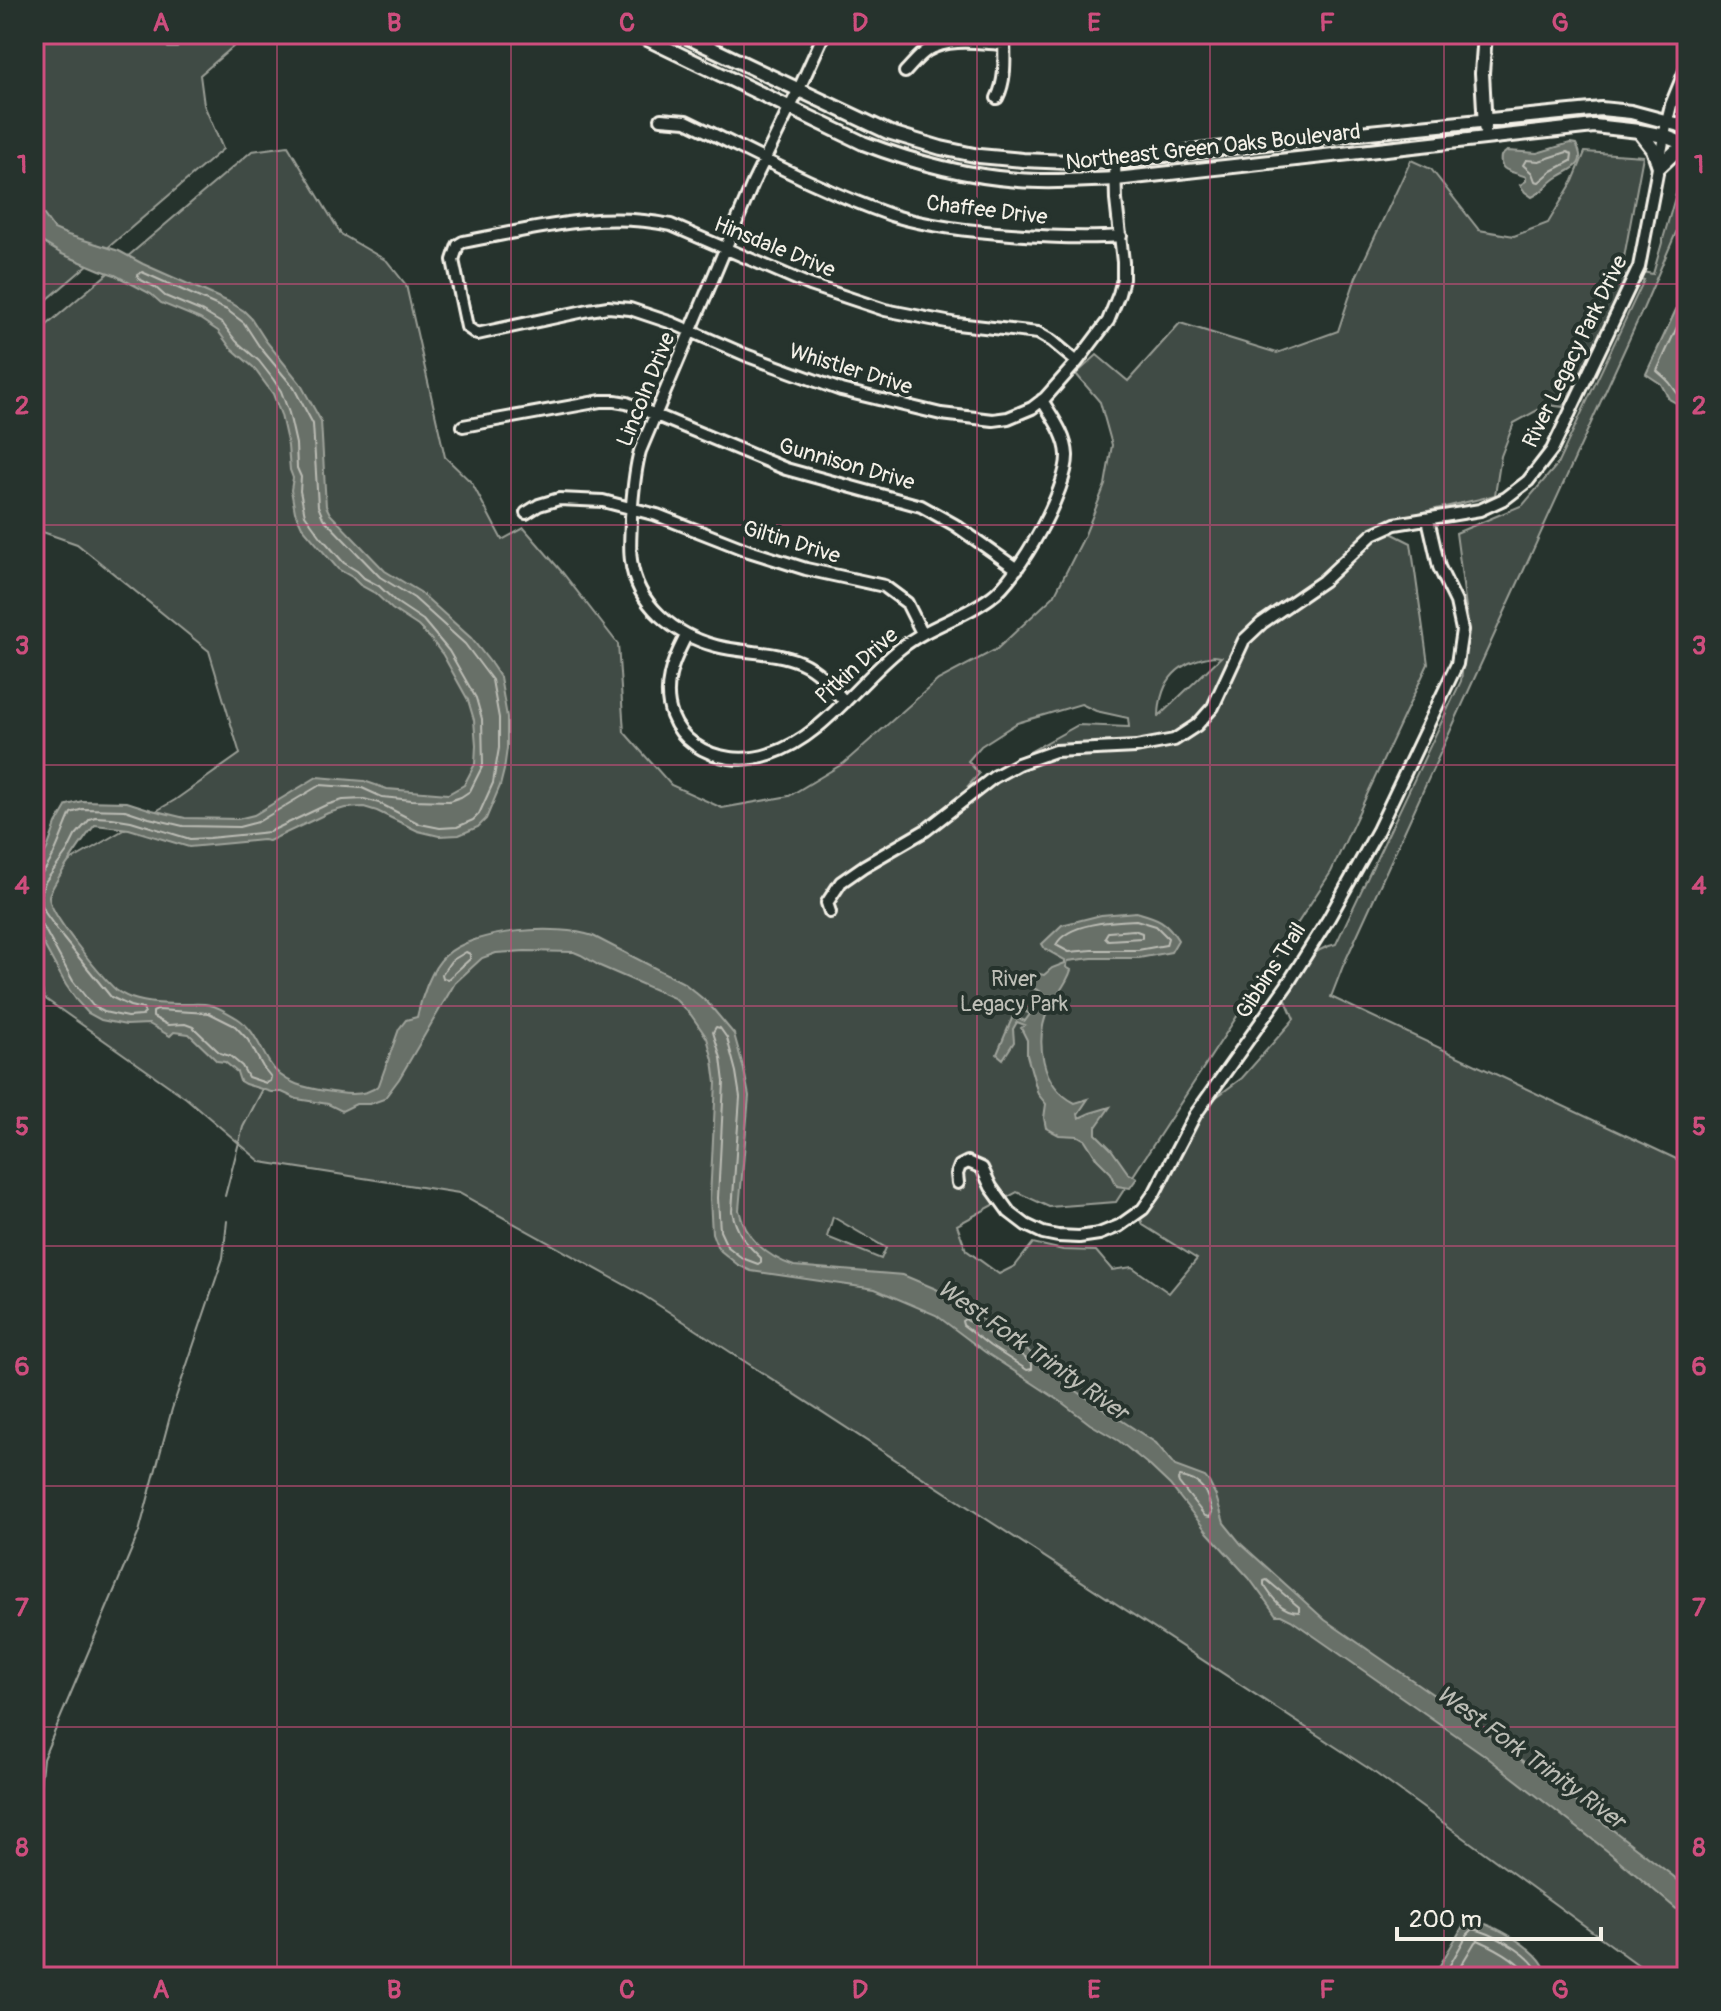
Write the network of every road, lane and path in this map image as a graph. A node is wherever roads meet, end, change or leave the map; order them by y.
1 (637, 34) edge
2 (681, 34) edge
3 (809, 34) edge
4 (1485, 34) edge
5 (822, 37) edge
6 (1004, 39) edge
7 (1687, 66) edge
8 (905, 72) dead end
9 (798, 91) junction
10 (997, 98) dead end
11 (790, 107) junction
12 (661, 119) dead end
13 (1485, 121) junction
14 (1667, 121) junction
15 (1687, 127) edge
16 (1639, 131) junction
17 (1347, 134) junction
18 (1664, 136) junction
19 (1486, 138) junction
20 (1687, 147) edge
21 (1349, 152) junction
22 (764, 159) junction
23 (1115, 161) junction
24 (1659, 167) junction
25 (1116, 179) junction
26 (1121, 236) junction
27 (725, 248) junction
28 (454, 253) joint
29 (690, 331) junction
30 (1077, 362) junction
31 (1042, 400) junction
32 (654, 414) junction
33 (463, 426) dead end
34 (632, 507) junction
35 (526, 513) dead end
36 (1428, 519) junction
37 (1017, 569) junction
38 (922, 633) junction
39 (686, 636) junction
40 (845, 702) junction
41 (830, 912) dead end
42 (958, 1183) dead end

1 - 11 main road, Northeast Green Oaks Boulevard
2 - 9 main road, Northeast Green Oaks Boulevard
3 - 5 street
4 - 13 main road
5 - 9 street, Lincoln Drive
6 - 8 street
6 - 10 street
7 - 14 street, River Legacy Park Drive
9 - 11 street, Lincoln Drive
9 - 23 main road, Northeast Green Oaks Boulevard
11 - 22 street, Lincoln Drive
11 - 25 main road, Northeast Green Oaks Boulevard
12 - 22 street, Chaffee Drive
13 - 14 main road, Northeast Green Oaks Boulevard
13 - 17 main road, Northeast Green Oaks Boulevard
13 - 19 main road
14 - 15 main road, Northeast Green Oaks Boulevard
14 - 18 street, River Legacy Park Drive
16 - 18 main road, Northeast Green Oaks Boulevard
16 - 19 main road, Northeast Green Oaks Boulevard
16 - 24 main road
17 - 21 main road
17 - 23 main road, Northeast Green Oaks Boulevard
18 - 20 main road, Northeast Green Oaks Boulevard
18 - 24 street, River Legacy Park Drive
19 - 21 main road, Northeast Green Oaks Boulevard
20 - 24 main road
21 - 25 main road, Northeast Green Oaks Boulevard
22 - 26 street, Chaffee Drive
22 - 27 street, Lincoln Drive
23 - 25 street, Whistler Drive
24 - 36 street, River Legacy Park Drive
25 - 26 street, Whistler Drive
26 - 30 street, Whistler Drive
27 - 28 street, Hinsdale Drive
27 - 29 street, Lincoln Drive
27 - 30 street, Hinsdale Drive
28 - 29 street, Whistler Drive
29 - 31 street, Whistler Drive
29 - 32 street, Lincoln Drive
30 - 31 street, Whistler Drive
31 - 37 street, Pitkin Drive
32 - 33 street, Gunnison Drive
32 - 34 street, Lincoln Drive
32 - 37 street, Gunnison Drive
34 - 35 street, Giltin Drive
34 - 38 street, Giltin Drive
34 - 39 street, Lincoln Drive
36 - 41 street, River Legacy Park Drive
36 - 42 street, Gibbins Trail
37 - 38 street, Pitkin Drive
38 - 40 street, Pitkin Drive
39 - 40 street, Lincoln Drive
39 - 40 street, Pitkin Drive

